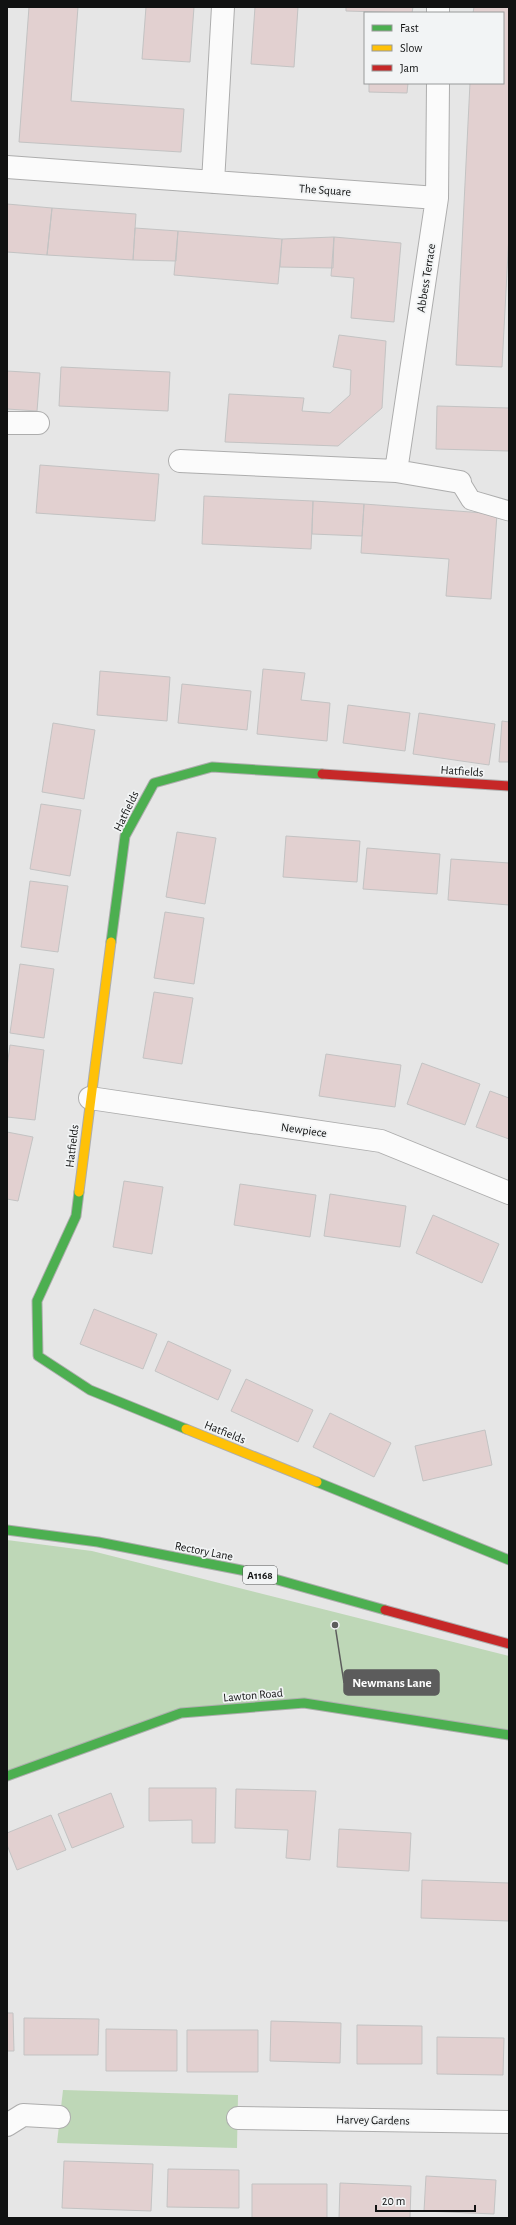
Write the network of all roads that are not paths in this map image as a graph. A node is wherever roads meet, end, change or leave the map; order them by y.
1 (223, 7) edge
2 (438, 84) edge
3 (7, 167) edge
4 (213, 182) junction
5 (437, 198) junction
6 (7, 423) edge
7 (38, 423) dead end
8 (180, 461) dead end
9 (396, 471) junction
10 (460, 482) joint
11 (509, 511) edge
12 (509, 786) edge
13 (90, 1098) junction
14 (509, 1193) edge
15 (7, 1530) edge
16 (509, 1560) edge
17 (509, 1644) edge
18 (509, 1735) edge
19 (7, 1776) edge
20 (59, 2117) dead end
21 (238, 2118) dead end
22 (509, 2122) edge
23 (7, 2125) edge

1 - 4 street
2 - 5 street, Abbess Terrace
3 - 4 street, The Square
4 - 5 street, The Square
5 - 9 street, Abbess Terrace
6 - 7 street
8 - 9 street
9 - 10 street
10 - 11 lane
12 - 13 street, Hatfields
13 - 14 street, Newpiece
13 - 16 street, Hatfields
15 - 17 street, Rectory Lane / A1168
18 - 19 street, Lawton Road
20 - 23 street
21 - 22 street, Harvey Gardens

